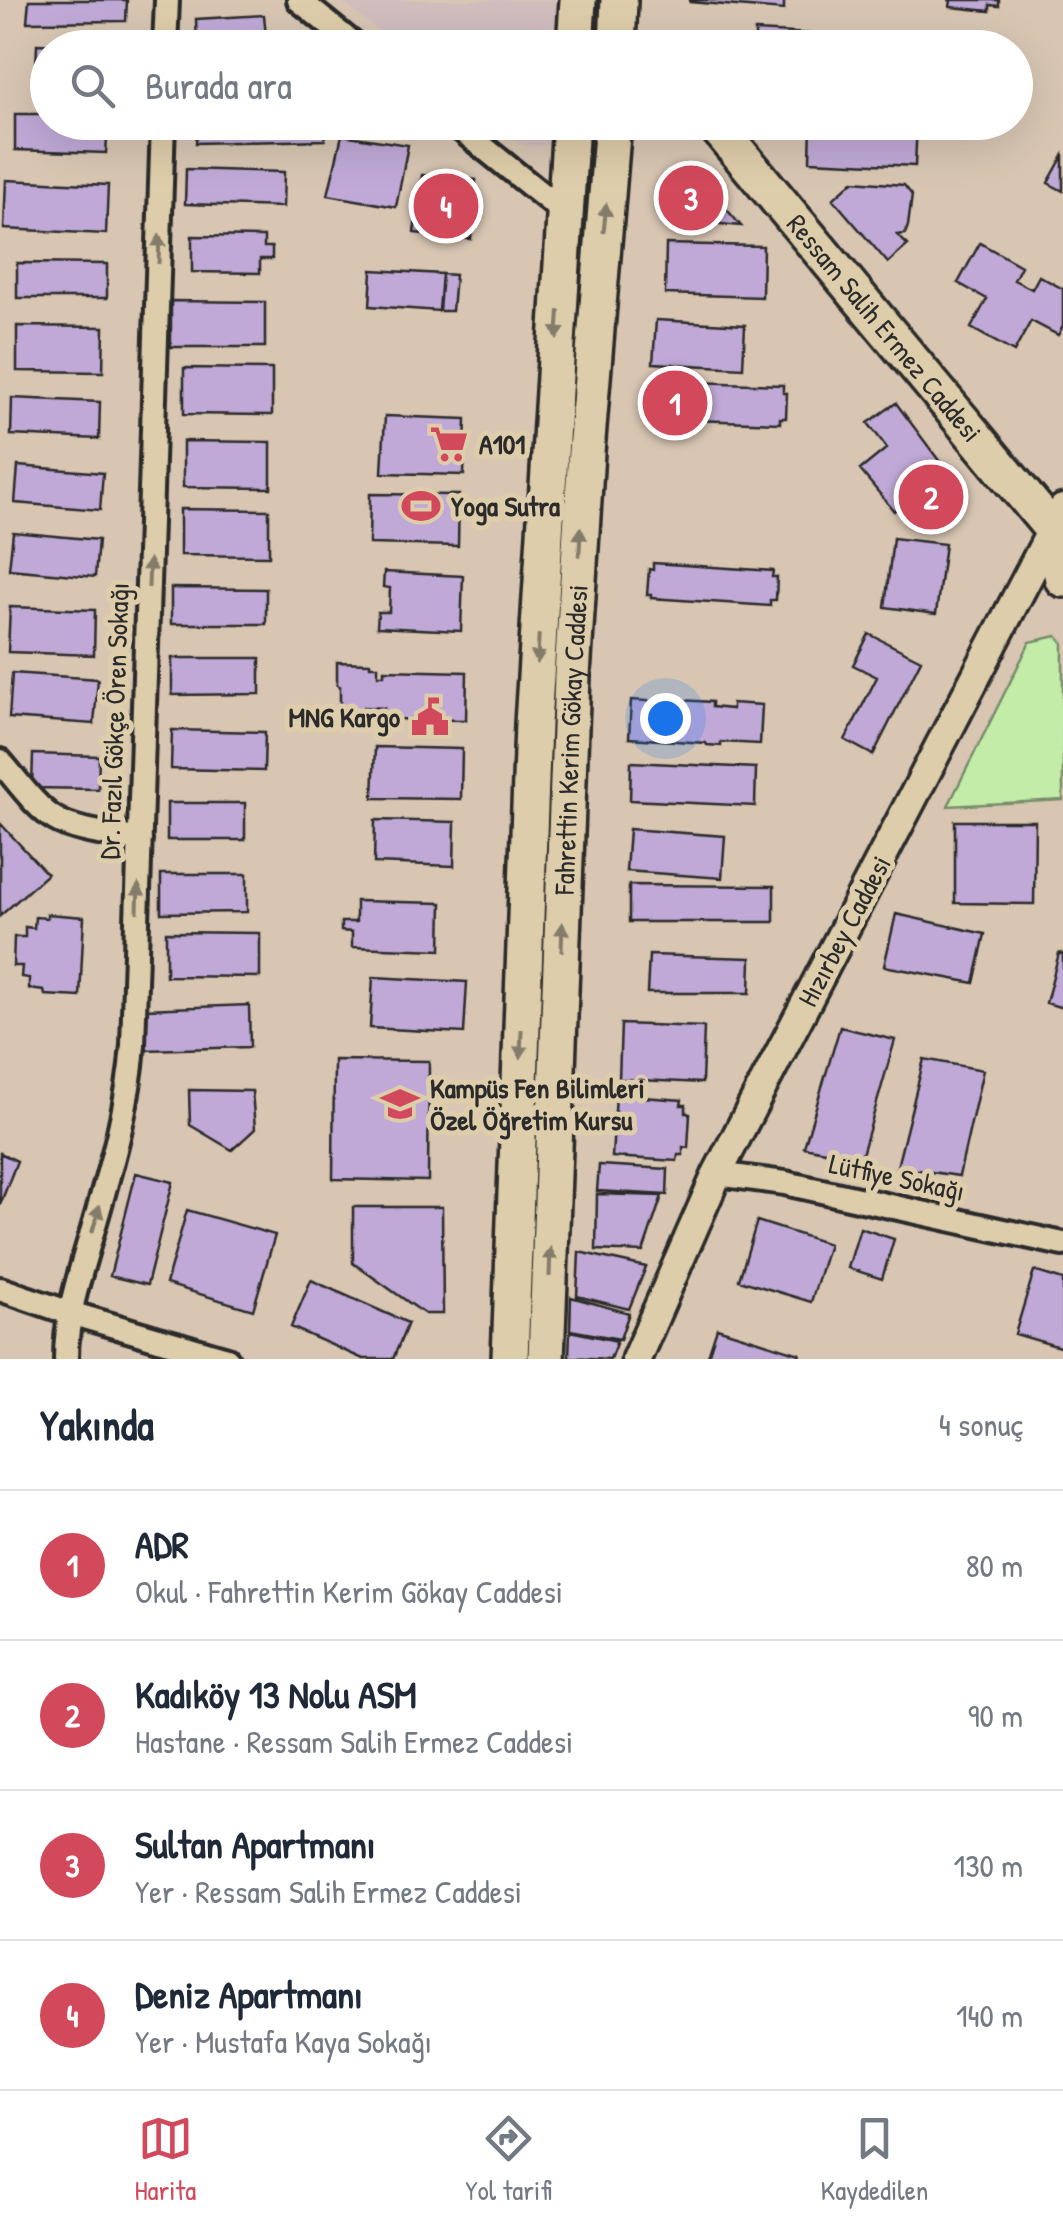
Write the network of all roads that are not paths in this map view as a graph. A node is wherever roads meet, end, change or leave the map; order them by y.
1 (167, 0) edge
2 (298, 0) edge
3 (578, 0) edge
4 (166, 30) edge
5 (336, 30) edge
6 (576, 30) edge
7 (162, 140) edge
8 (474, 140) edge
9 (570, 140) edge
10 (612, 140) edge
11 (728, 140) edge
12 (566, 214) junction
13 (1060, 528) edge
14 (1063, 579) edge
15 (0, 762) edge
16 (140, 840) junction
17 (717, 1174) junction
18 (1063, 1244) edge
19 (0, 1288) edge
20 (70, 1312) junction
21 (508, 1348) edge
22 (66, 1359) edge
23 (227, 1359) edge
24 (546, 1359) edge
25 (636, 1359) edge

1 - 4 street
2 - 5 street
3 - 6 main road
16 -> 7 street, Dr. Fazıl Gökçe Ören Sokağı
8 - 12 street
9 - 12 main road, Fahrettin Kerim Gökay Caddesi
24 -> 10 main road, Fahrettin Kerim Gökay Caddesi
11 - 13 main road, Ressam Salih Ermez Caddesi
12 -> 21 main road, Fahrettin Kerim Gökay Caddesi
13 - 14 main road, Ressam Salih Ermez Caddesi
13 - 17 street, Hızırbey Caddesi
15 - 16 street
20 -> 16 street, Dr. Fazıl Gökçe Ören Sokağı
17 - 18 street, Lütfiye Sokağı
17 - 25 street, Hızırbey Caddesi
19 - 20 street
20 - 22 street, Dr. Fazıl Gökçe Ören Sokağı
20 - 23 street

